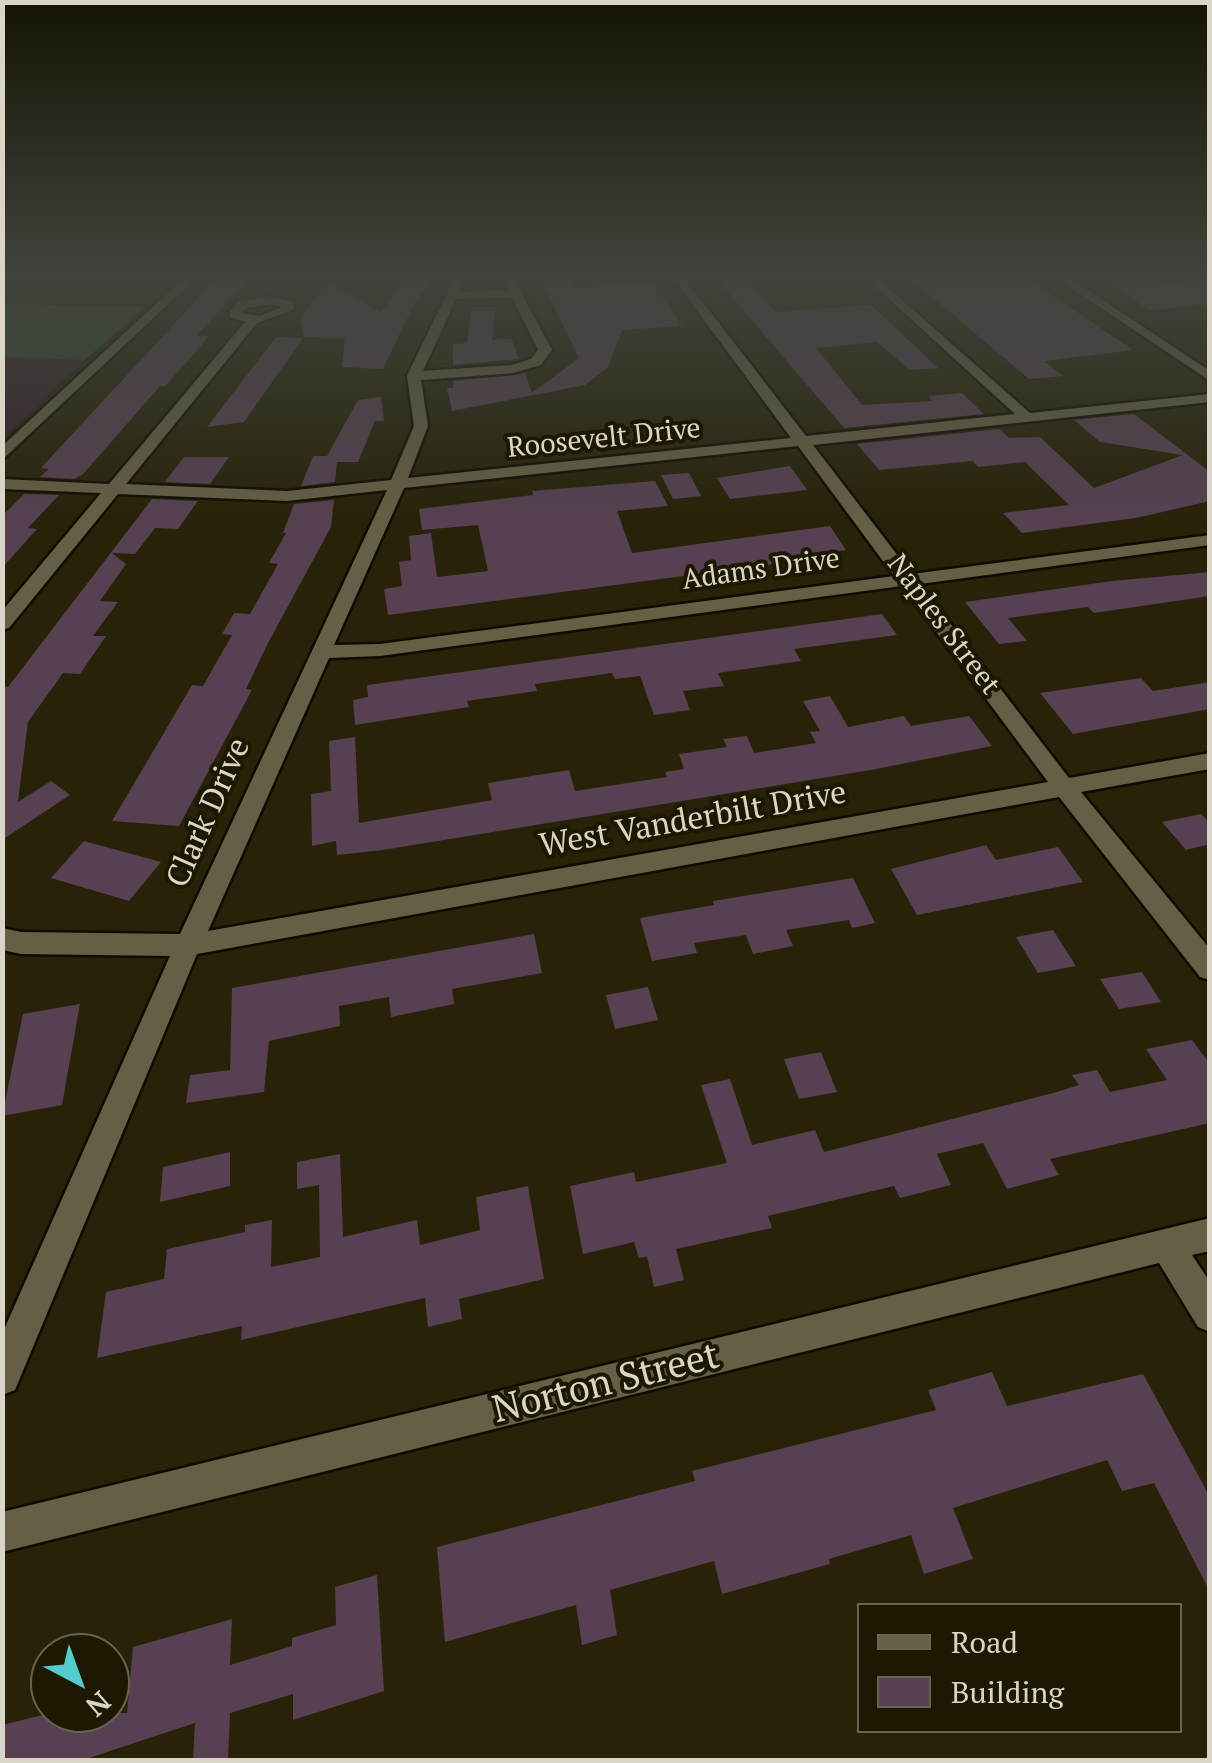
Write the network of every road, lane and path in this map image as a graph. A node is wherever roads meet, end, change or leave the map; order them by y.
1 (100, 361) edge
2 (220, 361) edge
3 (420, 361) edge
4 (536, 361) edge
5 (742, 361) edge
6 (964, 361) edge
7 (1187, 361) edge
8 (414, 376) junction
9 (1210, 377) edge
10 (1210, 398) edge
11 (1025, 416) junction
12 (802, 442) junction
13 (2, 455) edge
14 (2, 484) edge
15 (396, 486) junction
16 (114, 489) junction
17 (1210, 540) edge
18 (908, 578) junction
19 (2, 624) edge
20 (320, 652) junction
21 (1210, 761) edge
22 (1063, 786) junction
23 (188, 945) junction
24 (9, 949) edge
25 (1210, 969) edge
26 (1210, 1234) edge
27 (1168, 1247) junction
28 (1210, 1314) edge
29 (2, 1377) edge
30 (2, 1532) edge

1 - 13 street
2 - 16 street
3 - 8 street
4 - 8 street
5 - 12 street, Naples Street
6 - 11 street
7 - 9 street
8 - 15 street, Clark Drive
10 - 11 street, Roosevelt Drive
11 - 12 street, Roosevelt Drive
12 - 15 street, Roosevelt Drive
12 - 18 street, Naples Street
14 - 16 street, Roosevelt Drive
15 - 16 street, Roosevelt Drive
15 - 20 street, Clark Drive
16 - 19 street
17 - 18 street, Adams Drive
18 - 20 street, Adams Drive
18 - 22 street, Naples Street
20 - 23 street, Clark Drive
21 - 22 street, West Vanderbilt Drive
22 - 23 street, West Vanderbilt Drive
22 - 25 street, Naples Street
23 - 24 street, West Vanderbilt Drive
23 - 29 street, Clark Drive
26 - 27 street, Norton Street
27 - 28 street
27 - 30 street, Norton Street

